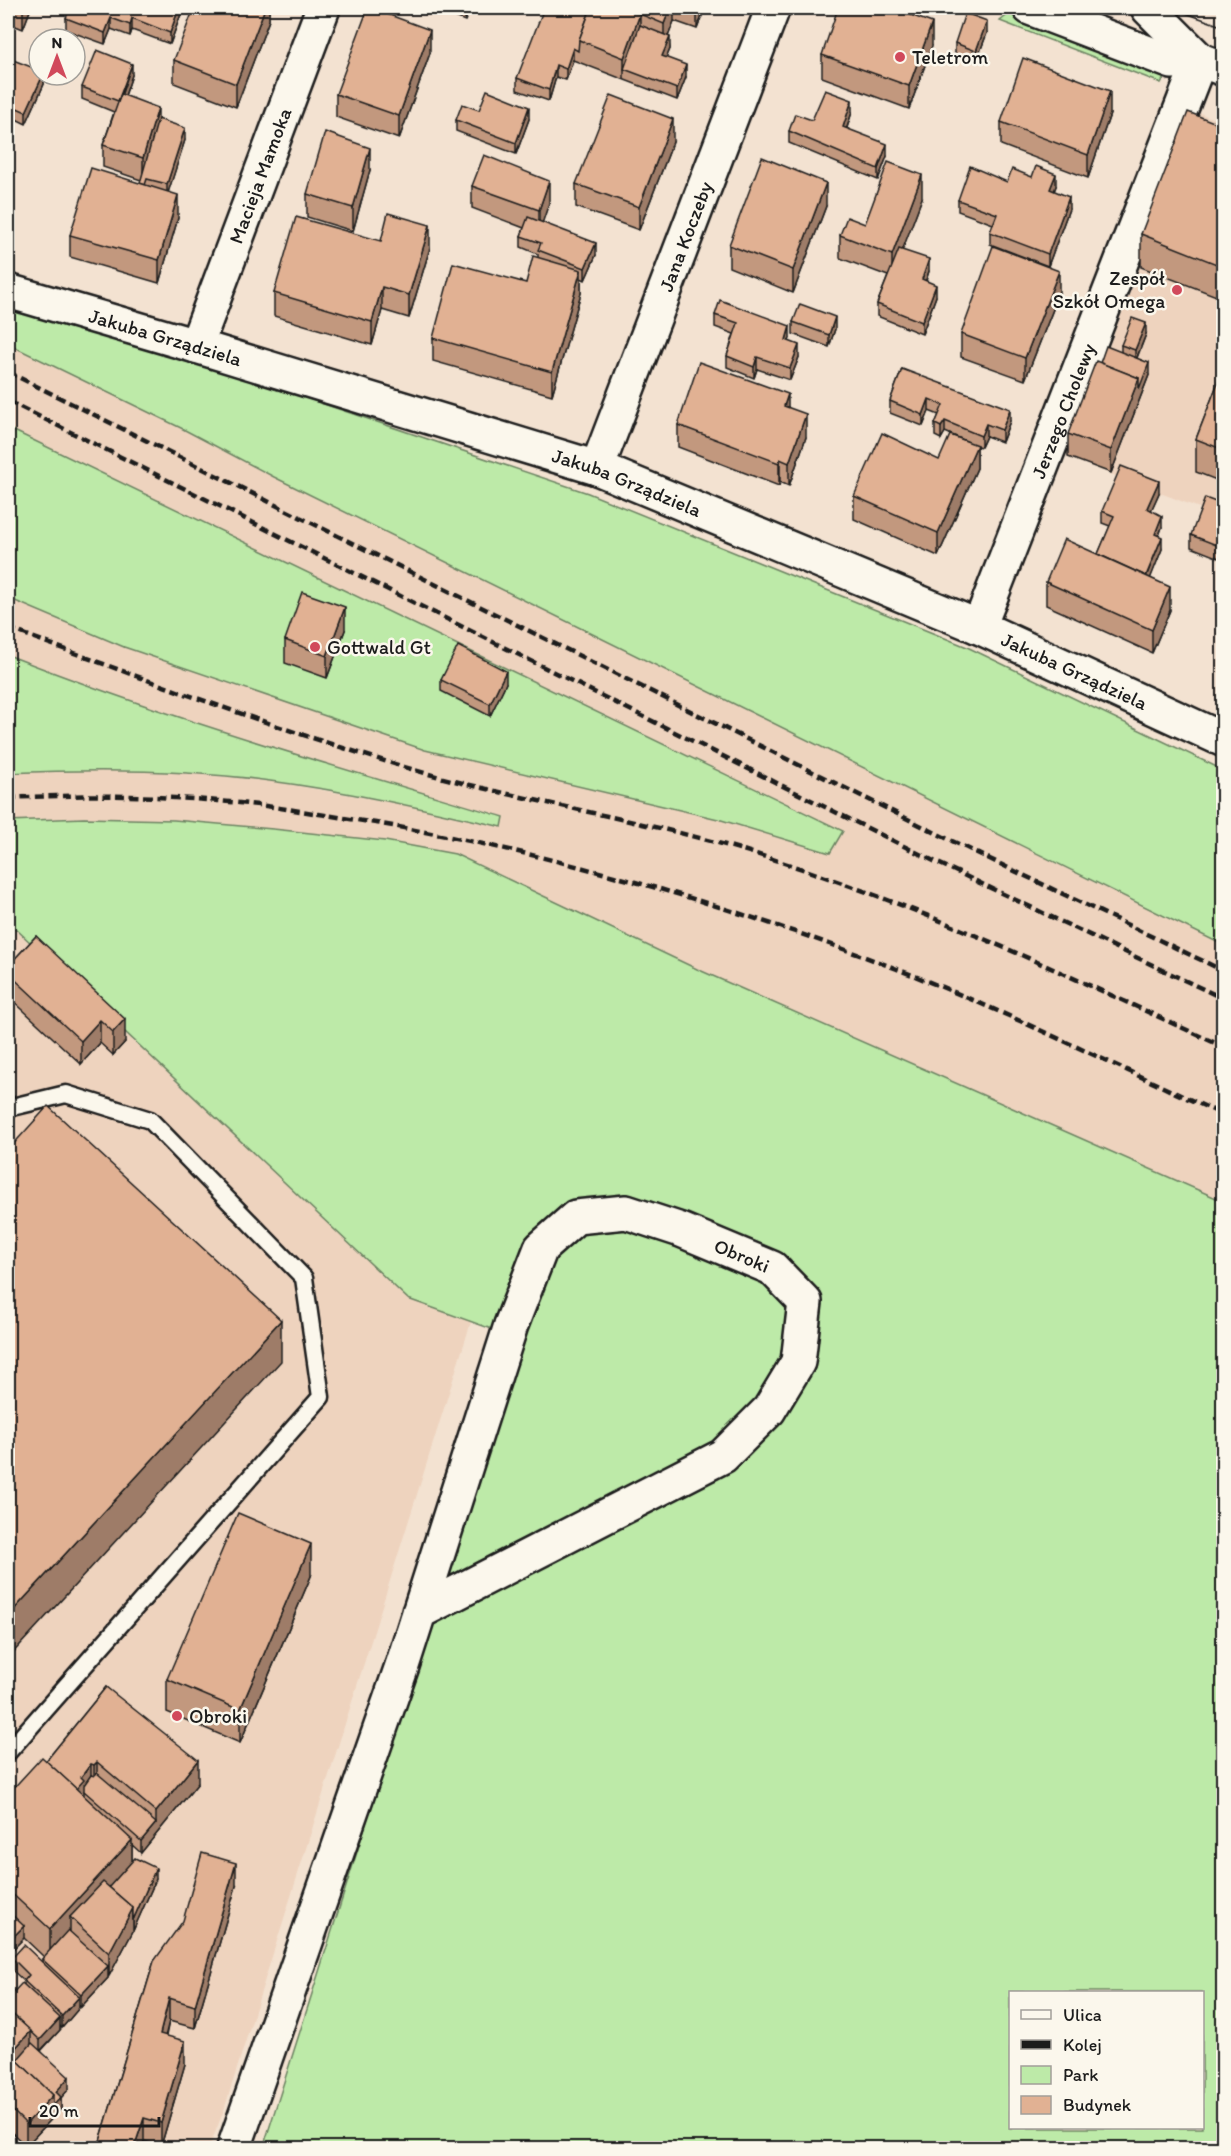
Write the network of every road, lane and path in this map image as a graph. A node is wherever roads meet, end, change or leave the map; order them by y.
1 (323, 8) edge
2 (773, 8) edge
3 (1030, 8) edge
4 (1149, 8) edge
5 (1212, 65) edge
6 (8, 291) edge
7 (196, 346) junction
8 (597, 468) junction
9 (979, 627) junction
10 (1224, 740) edge
11 (8, 1108) edge
12 (419, 1612) junction
13 (8, 1752) edge
14 (234, 2148) edge

1 - 7 street, Macieja Mamoka
2 - 8 street, Jana Koczeby
3 - 5 street
4 - 5 street
5 - 9 street, Jerzego Cholewy
6 - 7 street, Jakuba Grządziela
7 - 8 street, Jakuba Grządziela
8 - 9 street, Jakuba Grządziela
9 - 10 street, Jakuba Grządziela
11 - 13 lane
12 - 12 street, Obroki
12 - 14 street, Obroki

